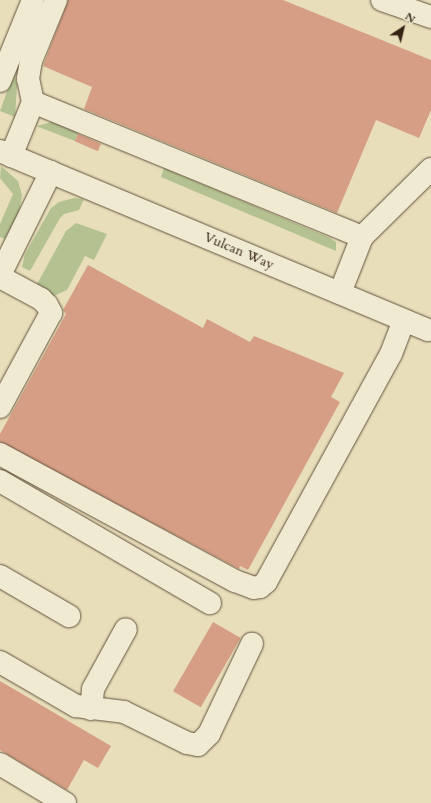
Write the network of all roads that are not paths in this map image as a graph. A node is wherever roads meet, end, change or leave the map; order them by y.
1 (33, 0) edge
2 (56, 0) edge
3 (382, 0) edge
4 (431, 17) edge
5 (0, 81) edge
6 (33, 102) junction
7 (5, 154) edge
8 (431, 169) edge
9 (51, 172) junction
10 (362, 237) junction
11 (0, 276) edge
12 (340, 292) junction
13 (404, 320) junction
14 (428, 330) dead end
15 (0, 407) edge
16 (0, 454) edge
17 (0, 481) edge
18 (0, 576) edge
19 (210, 603) dead end
20 (69, 616) dead end
21 (126, 629) dead end
22 (252, 644) dead end
23 (0, 662) edge
24 (91, 709) junction
25 (0, 764) edge
26 (65, 803) edge

1 - 5 street
2 - 6 street
3 - 4 street
6 - 7 street
6 - 10 street
7 - 9 street, Vulcan Way
8 - 10 street
9 - 11 street
9 - 12 street, Vulcan Way
10 - 12 street
11 - 15 street
12 - 13 street, Vulcan Way
13 - 14 street, Vulcan Way
13 - 16 street
17 - 19 street
18 - 20 street
21 - 24 street
22 - 24 street
23 - 24 street
25 - 26 street

